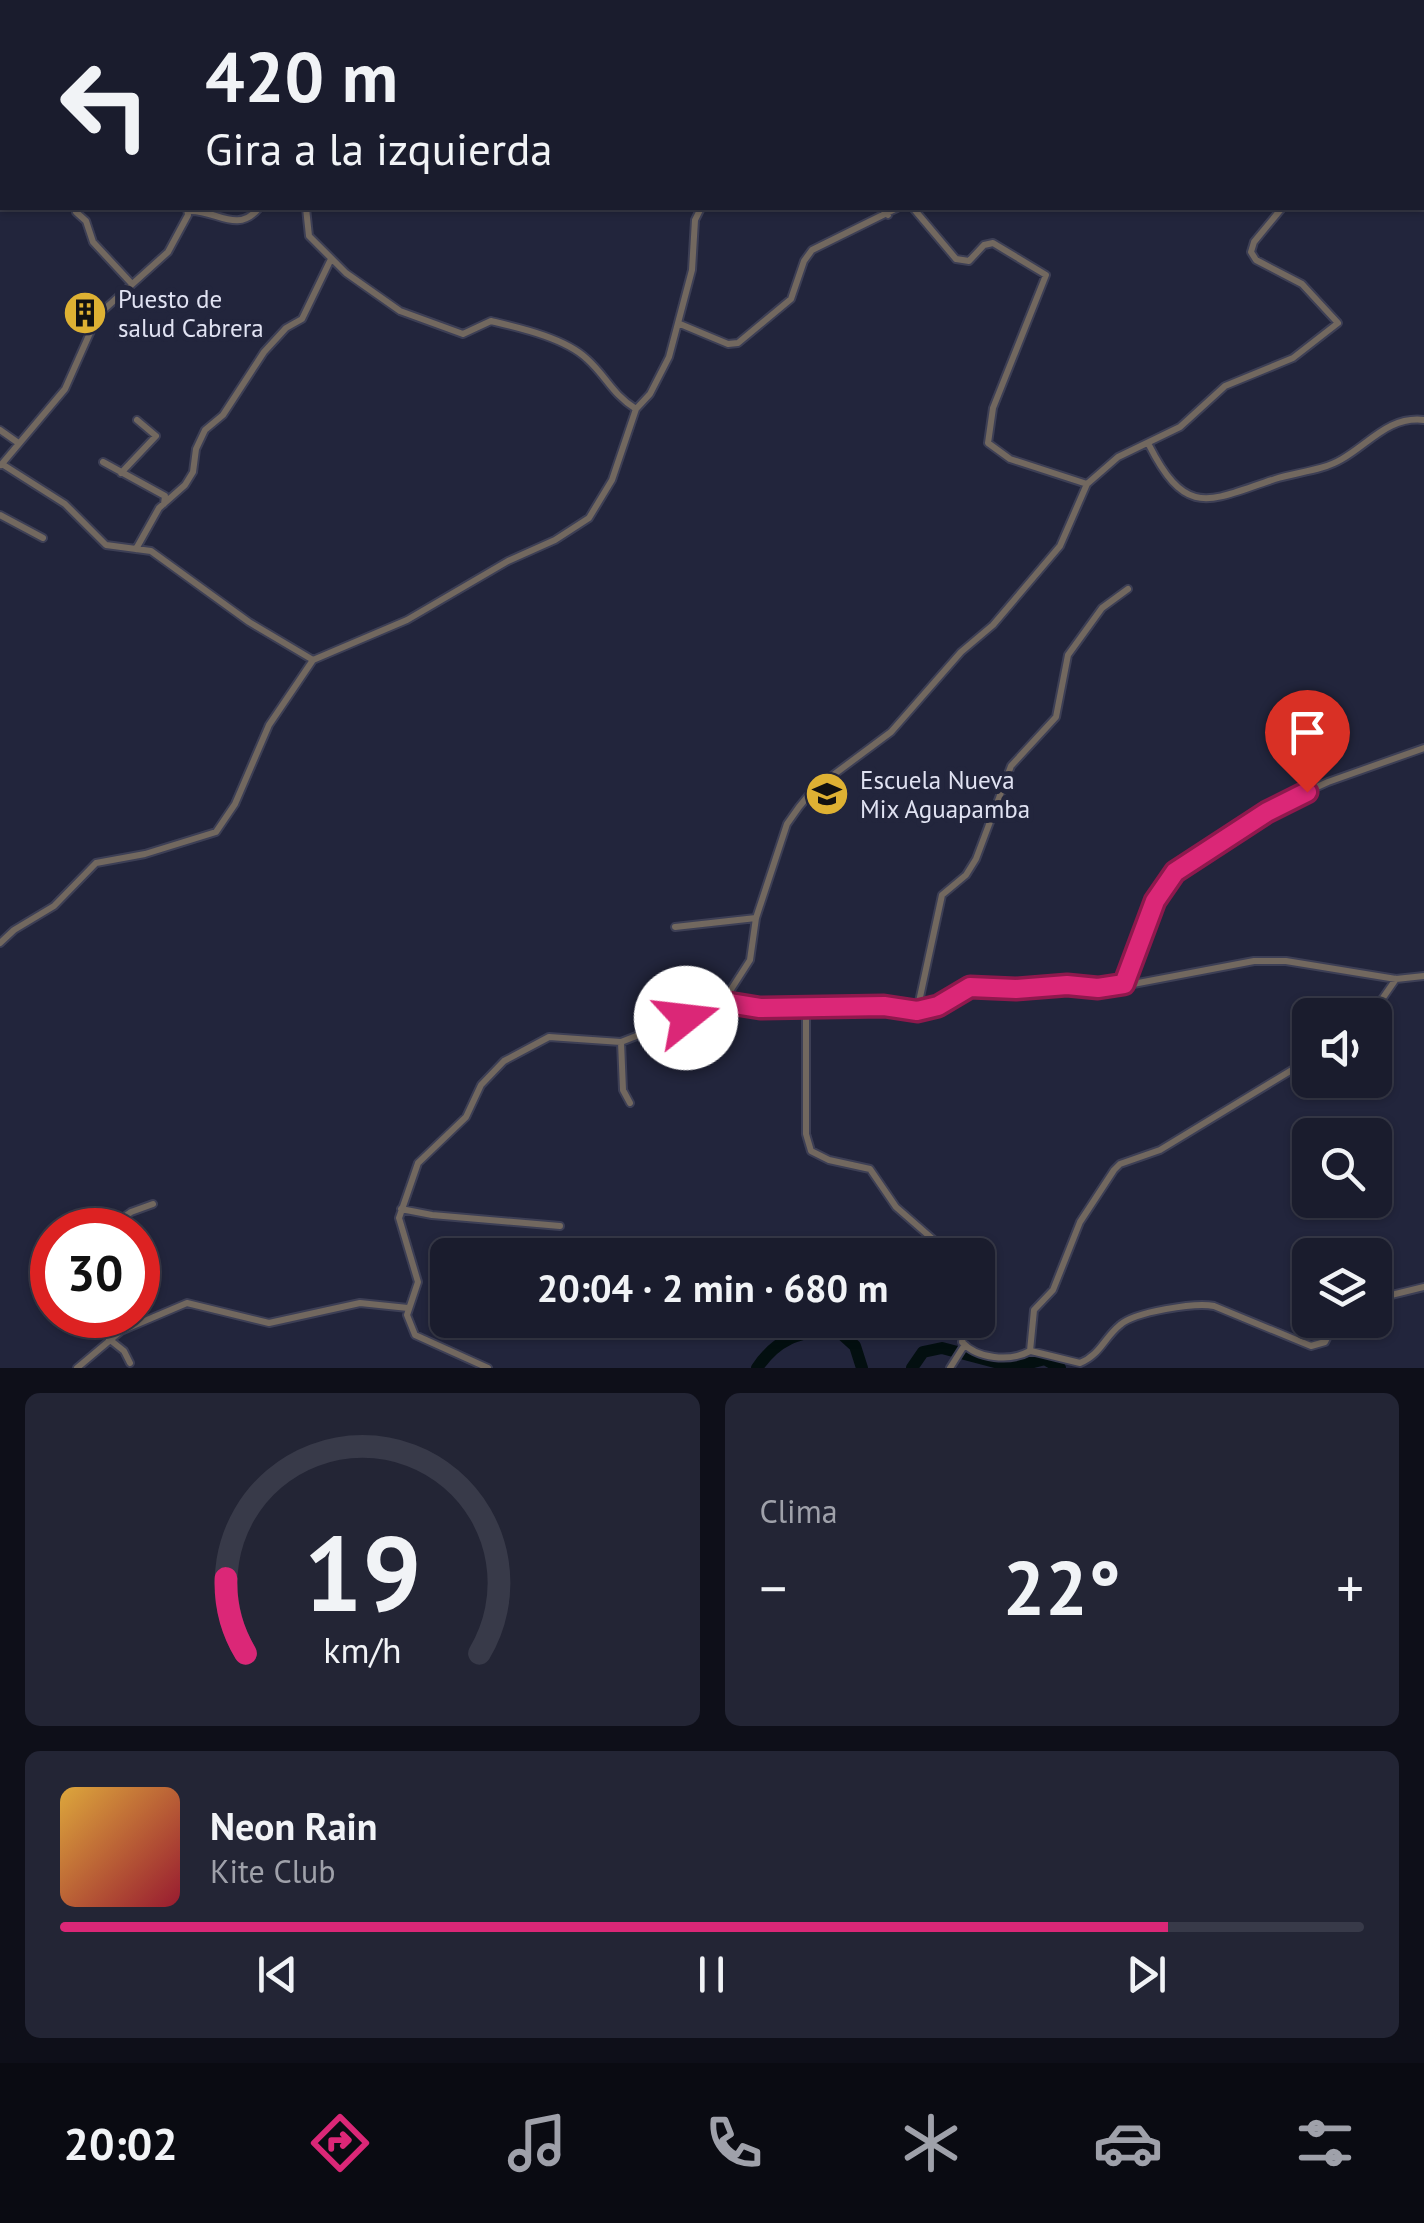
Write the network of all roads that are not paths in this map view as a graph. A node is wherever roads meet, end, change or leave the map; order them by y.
1 (188, 210) edge
2 (191, 210) edge
3 (258, 210) edge
4 (306, 210) edge
5 (701, 210) edge
6 (883, 210) edge
7 (895, 210) edge
8 (915, 210) edge
9 (1280, 210) edge
10 (76, 212) dead end
11 (888, 214) junction
12 (331, 259) junction
13 (132, 284) junction
14 (680, 324) junction
15 (636, 408) junction
16 (136, 420) dead end
17 (1424, 420) edge
18 (0, 430) edge
19 (17, 442) junction
20 (1149, 445) junction
21 (102, 462) dead end
22 (1, 465) edge
23 (122, 472) junction
24 (1087, 484) junction
25 (164, 504) junction
26 (0, 514) edge
27 (42, 538) dead end
28 (136, 549) junction
29 (1128, 589) dead end
30 (313, 660) junction
31 (1424, 748) edge
32 (756, 918) junction
33 (676, 927) dead end
34 (0, 943) edge
35 (1424, 976) edge
36 (1396, 979) junction
37 (1124, 984) junction
38 (1383, 998) edge
39 (723, 1002) junction
40 (806, 1006) junction
41 (917, 1011) junction
42 (620, 1042) junction
43 (1292, 1071) edge
44 (630, 1103) dead end
45 (154, 1204) dead end
46 (142, 1208) edge
47 (401, 1208) junction
48 (560, 1226) dead end
49 (932, 1238) edge
50 (1424, 1287) edge
51 (1392, 1294) edge
52 (408, 1308) junction
53 (160, 1315) edge
54 (111, 1338) edge
55 (964, 1338) edge
56 (1327, 1338) edge
57 (108, 1340) junction
58 (963, 1348) junction
59 (1030, 1351) junction
60 (130, 1362) dead end
61 (77, 1368) edge
62 (488, 1368) edge
63 (950, 1368) edge

1 - 13 street
2 - 3 street
4 - 12 street
5 - 14 street
6 - 11 street
7 - 11 street
8 - 24 street
9 - 20 street
10 - 13 street
11 - 14 street
12 - 15 street
12 - 25 street
13 - 19 street
14 - 15 street
15 - 30 street
16 - 23 street
17 - 20 street
18 - 19 street
19 - 22 street
20 - 24 street
21 - 23 street
22 - 28 street
23 - 25 street
24 - 32 street
25 - 28 street
26 - 27 street
28 - 30 street
29 - 41 street
30 - 34 street
31 - 37 street
32 - 33 street
32 - 39 street
35 - 36 street
36 - 37 street
36 - 38 street
37 - 41 street
39 - 40 street
39 - 42 street
40 - 41 street
40 - 49 street
42 - 44 street
42 - 47 street
43 - 59 street
45 - 46 street
47 - 48 street
47 - 52 street
50 - 51 street
52 - 53 street
52 - 62 street
54 - 57 street
55 - 58 street
56 - 59 street
57 - 60 street
57 - 61 street
58 - 59 street
58 - 63 street

